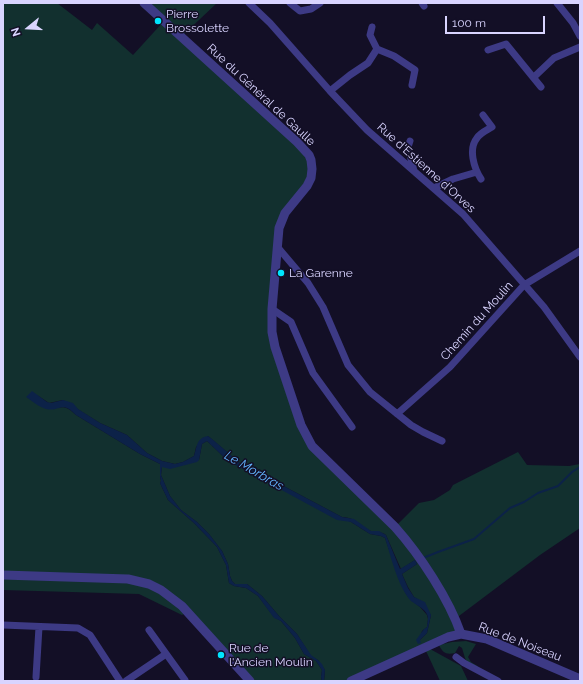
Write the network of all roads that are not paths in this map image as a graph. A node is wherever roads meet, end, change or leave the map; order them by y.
1 (144, 3) edge
2 (249, 3) edge
3 (290, 3) edge
4 (320, 3) edge
5 (557, 3) edge
6 (372, 27) dead end
7 (580, 36) edge
8 (580, 47) edge
9 (377, 49) junction
10 (488, 50) dead end
11 (534, 77) junction
12 (412, 85) dead end
13 (541, 87) dead end
14 (330, 91) junction
15 (483, 115) dead end
16 (410, 142) dead end
17 (414, 171) junction
18 (477, 172) junction
19 (481, 179) dead end
20 (434, 188) junction
21 (277, 248) junction
22 (580, 251) edge
23 (524, 285) junction
24 (272, 309) junction
25 (580, 357) edge
26 (397, 414) junction
27 (352, 428) dead end
28 (442, 441) dead end
29 (3, 575) edge
30 (3, 625) edge
31 (38, 627) junction
32 (149, 630) dead end
33 (461, 634) junction
34 (166, 654) junction
35 (456, 657) dead end
36 (137, 674) junction
37 (36, 677) dead end
38 (580, 679) edge
39 (185, 680) edge
40 (120, 681) edge
41 (126, 681) edge
42 (142, 681) edge
43 (248, 681) edge
44 (351, 681) edge
45 (498, 681) edge

1 - 21 street, Rue du Général de Gaulle
2 - 14 street, Rue d'Estienne d'Orves
3 - 4 street
5 - 7 street
6 - 9 street
8 - 11 street
9 - 12 street
9 - 14 street
10 - 11 street
11 - 13 street
14 - 17 street, Rue d'Estienne d'Orves
15 - 18 street
16 - 17 street
17 - 20 street, Rue d'Estienne d'Orves
18 - 19 street
18 - 20 street
20 - 23 street, Rue d'Estienne d'Orves
21 - 24 street, Rue du Général de Gaulle
21 - 26 street
22 - 23 street, Chemin du Moulin
23 - 25 street, Rue d'Estienne d'Orves
23 - 26 street, Chemin du Moulin
24 - 27 street
24 - 33 street, Rue du Général de Gaulle
26 - 28 street
29 - 43 street
30 - 31 street
31 - 37 street
31 - 40 street
32 - 34 street
33 - 38 street, Rue de Noiseau
33 - 44 street, Rue de Noiseau
34 - 36 street
34 - 39 street
35 - 45 street
36 - 41 street
36 - 42 street

